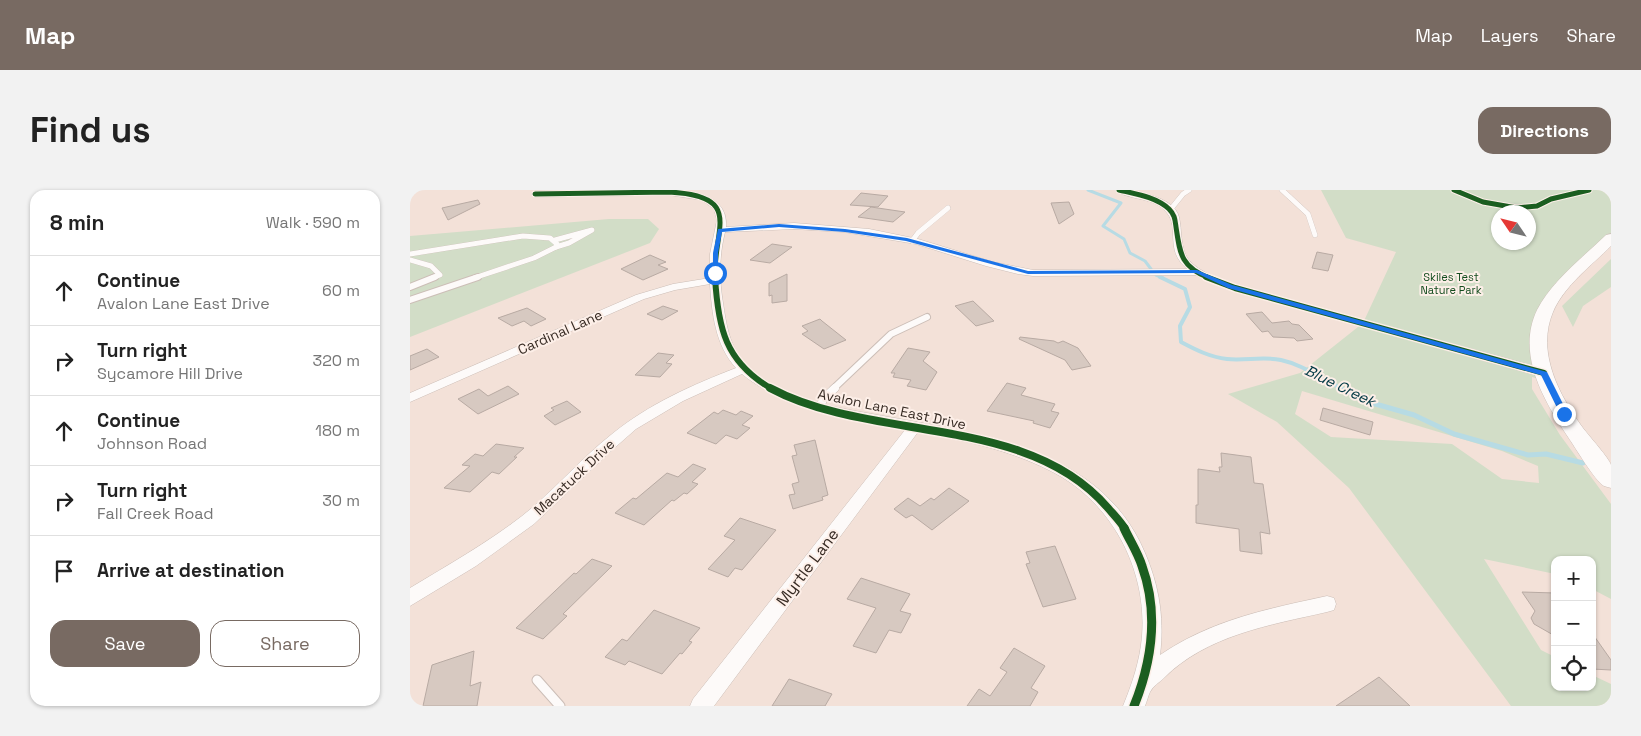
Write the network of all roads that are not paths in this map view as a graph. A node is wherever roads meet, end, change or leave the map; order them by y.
1 (1119, 190) edge
2 (1189, 190) edge
3 (1282, 190) edge
4 (535, 194) dead end
5 (948, 208) dead end
6 (1170, 210) junction
7 (720, 230) junction
8 (1315, 235) dead end
9 (1611, 238) edge
10 (555, 240) junction
11 (912, 241) junction
12 (556, 247) junction
13 (410, 254) edge
14 (410, 260) edge
15 (1197, 272) junction
16 (715, 280) junction
17 (410, 287) edge
18 (410, 300) edge
19 (927, 317) dead end
20 (744, 369) junction
21 (1544, 374) junction
22 (410, 398) edge
23 (820, 408) junction
24 (914, 428) junction
25 (1611, 480) edge
26 (410, 598) edge
27 (1327, 604) dead end
28 (536, 680) dead end
29 (1142, 685) junction
30 (560, 706) edge
31 (701, 706) edge
32 (1134, 706) edge

1 - 6 street
2 - 6 lane
3 - 8 lane
4 - 7 street, Avalon Lane East Drive
5 - 11 lane
6 - 15 street
7 - 11 street
7 - 16 street, Avalon Lane East Drive
9 - 21 main road
10 - 12 lane
10 - 12 lane
10 - 13 lane
11 - 15 street
12 - 18 lane
14 - 17 lane
15 - 21 street
16 - 20 street, Avalon Lane East Drive
16 - 22 street, Cardinal Lane
19 - 23 lane
20 - 23 street, Avalon Lane East Drive
20 - 26 street, Macatuck Drive
21 - 25 main road
23 - 24 street, Avalon Lane East Drive
24 - 29 street, Avalon Lane East Drive
24 - 31 street, Myrtle Lane
27 - 29 street
28 - 30 lane
29 - 32 street, Avalon Lane East Drive

